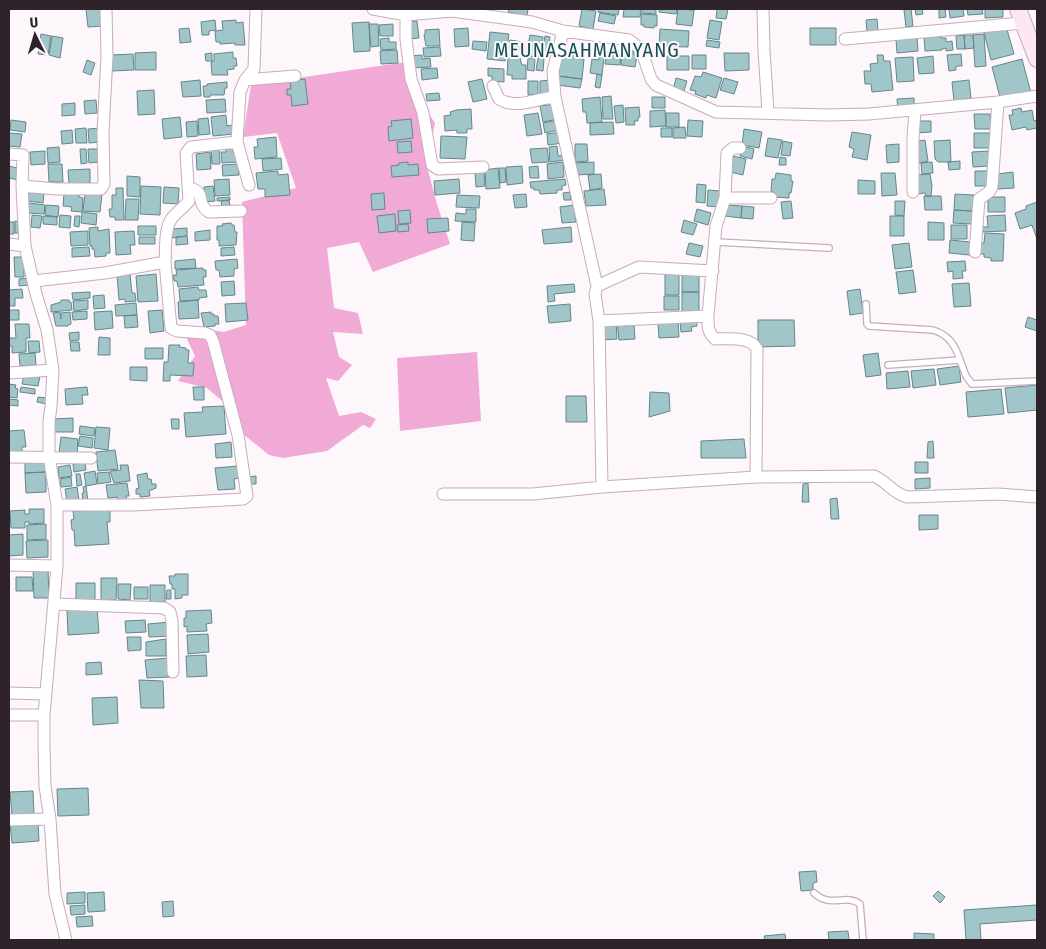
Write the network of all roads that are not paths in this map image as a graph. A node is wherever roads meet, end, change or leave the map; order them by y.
1 (106, 9) edge
2 (256, 9) edge
3 (373, 9) edge
4 (763, 9) edge
5 (434, 11) edge
6 (406, 15) junction
7 (1020, 16) edge
8 (563, 31) junction
9 (845, 39) dead end
10 (1037, 59) edge
11 (295, 76) dead end
12 (245, 80) junction
13 (493, 86) dead end
14 (1037, 96) edge
15 (555, 97) junction
16 (998, 102) junction
17 (915, 110) junction
18 (768, 112) junction
19 (237, 142) junction
20 (740, 148) dead end
21 (9, 154) edge
22 (483, 167) dead end
23 (249, 185) dead end
24 (22, 186) junction
25 (189, 188) junction
26 (914, 192) dead end
27 (725, 198) junction
28 (771, 198) dead end
29 (241, 211) dead end
30 (716, 242) junction
31 (9, 244) edge
32 (25, 246) junction
33 (829, 248) dead end
34 (975, 252) dead end
35 (165, 262) junction
36 (713, 271) junction
37 (34, 282) junction
38 (597, 286) junction
39 (866, 304) dead end
40 (708, 316) junction
41 (599, 321) junction
42 (960, 360) junction
43 (888, 365) dead end
44 (53, 370) junction
45 (9, 373) edge
46 (1037, 380) edge
47 (49, 456) junction
48 (9, 457) edge
49 (91, 458) dead end
50 (756, 477) junction
51 (602, 487) junction
52 (443, 494) dead end
53 (1037, 497) edge
54 (58, 505) junction
55 (9, 565) edge
56 (57, 566) junction
57 (55, 604) junction
58 (173, 672) dead end
59 (9, 693) edge
60 (46, 694) junction
61 (9, 715) edge
62 (44, 715) junction
63 (50, 819) junction
64 (9, 820) edge
65 (814, 893) dead end
66 (66, 940) edge
67 (863, 940) edge

1 - 24 street
2 - 12 street
3 - 6 street
4 - 18 street
5 - 6 street
5 - 8 street
6 - 22 street
7 - 9 street
7 - 10 main road
8 - 15 street
8 - 18 street
11 - 12 street
12 - 19 street
13 - 15 street
14 - 16 street
15 - 38 street
16 - 17 street
16 - 34 street
17 - 18 street
17 - 26 street
19 - 23 street
19 - 25 street
20 - 27 street
21 - 24 street
24 - 32 street
25 - 29 street
25 - 35 street
27 - 28 street
27 - 30 street
30 - 33 lane
30 - 36 street
31 - 32 street
32 - 37 street
35 - 37 street
35 - 54 street
36 - 38 street
36 - 40 street
37 - 44 street
38 - 41 street
39 - 42 lane
40 - 41 street
40 - 50 street
41 - 51 street
42 - 43 lane
42 - 46 lane
44 - 45 street
44 - 47 street
47 - 48 street
47 - 49 street
47 - 54 street
50 - 51 street
50 - 53 street
51 - 52 street
54 - 56 street
55 - 56 street
56 - 57 street
57 - 58 street
57 - 60 street
59 - 60 street
60 - 62 street
61 - 62 street
62 - 63 street
63 - 64 street
63 - 66 street
65 - 67 lane

